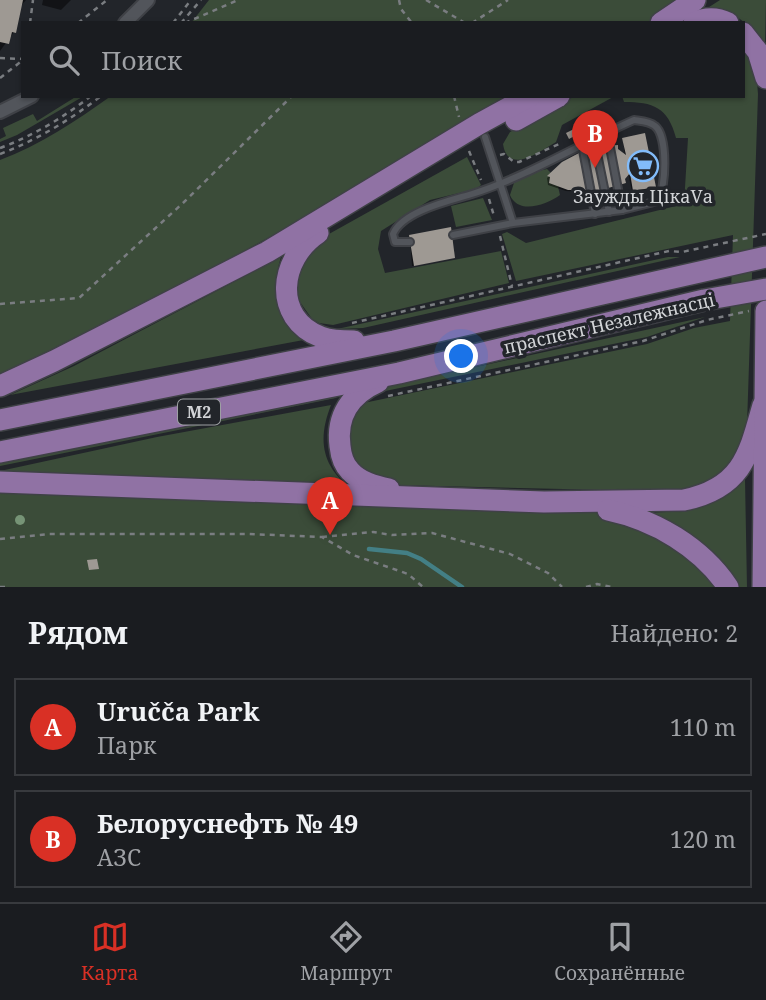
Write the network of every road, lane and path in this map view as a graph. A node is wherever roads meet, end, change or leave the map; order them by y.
1 (33, 0) edge
2 (107, 0) edge
3 (148, 0) edge
4 (191, 0) edge
5 (201, 0) edge
6 (238, 0) edge
7 (399, 0) edge
8 (426, 0) edge
9 (508, 0) edge
10 (695, 0) edge
11 (30, 21) edge
12 (81, 21) edge
13 (127, 21) edge
14 (175, 21) edge
15 (185, 21) edge
16 (188, 21) edge
17 (410, 21) edge
18 (462, 21) edge
19 (475, 21) edge
20 (664, 21) edge
21 (698, 21) edge
22 (724, 21) edge
23 (745, 36) edge
24 (0, 58) edge
25 (21, 59) edge
26 (21, 61) edge
27 (0, 78) edge
28 (766, 78) edge
29 (28, 98) edge
30 (89, 98) edge
31 (98, 98) edge
32 (290, 98) edge
33 (528, 98) edge
34 (556, 98) edge
35 (0, 112) edge
36 (607, 132) junction
37 (594, 139) junction
38 (477, 143) junction
39 (582, 145) junction
40 (0, 148) edge
41 (573, 149) junction
42 (0, 154) edge
43 (493, 158) junction
44 (501, 184) junction
45 (484, 190) junction
46 (622, 210) junction
47 (609, 212) junction
48 (595, 214) junction
49 (513, 223) junction
50 (766, 234) edge
51 (453, 235) dead end
52 (410, 242) dead end
53 (710, 246) dead end
54 (766, 257) edge
55 (508, 269) dead end
56 (512, 286) dead end
57 (766, 289) edge
58 (0, 304) edge
59 (706, 310) junction
60 (760, 310) edge
61 (384, 343) junction
62 (399, 373) junction
63 (0, 386) edge
64 (763, 405) junction
65 (0, 420) edge
66 (0, 452) edge
67 (0, 482) edge
68 (436, 497) junction
69 (544, 502) junction
70 (322, 537) junction
71 (0, 539) edge
72 (0, 587) edge
73 (10, 587) edge
74 (423, 587) edge
75 (562, 587) edge
76 (586, 587) edge
77 (612, 587) edge
78 (728, 587) edge
79 (763, 587) edge

1 - 11 path
2 - 12 path
3 - 13 street
4 - 14 path
5 - 15 path
6 - 16 path
7 - 17 path
8 - 18 path
9 - 19 path
10 - 20 highway
21 - 22 highway
23 - 28 highway
24 - 25 path
26 - 27 path
29 - 35 street
30 - 40 path
31 - 42 path
32 - 58 path
33 - 38 highway
34 - 38 highway
36 - 37 lane
36 - 46 lane
36 - 46 lane
37 - 39 lane
37 - 47 lane
38 - 43 lane
38 - 43 path
38 - 45 path
38 - 61 highway
38 - 63 highway
39 - 41 lane
39 - 48 lane
41 - 43 path
41 - 44 lane
43 - 44 lane
44 - 45 lane
44 - 49 lane
45 - 52 lane
46 - 47 lane
47 - 48 lane
48 - 49 lane
49 - 51 lane
50 - 53 path
54 - 61 highway, праспект Незалежнасці / М2
55 - 56 path
57 - 59 highway, праспект Незалежнасці / М2
59 - 60 path
59 - 62 highway, праспект Незалежнасці / М2
60 - 64 highway
61 - 65 highway, праспект Незалежнасці / М2
62 - 66 highway, праспект Незалежнасці / М2
62 - 68 highway
64 - 69 highway
64 - 79 highway
67 - 68 highway
68 - 69 highway
69 - 78 highway
70 - 71 path
70 - 74 path
70 - 75 path
72 - 73 path
76 - 77 path

